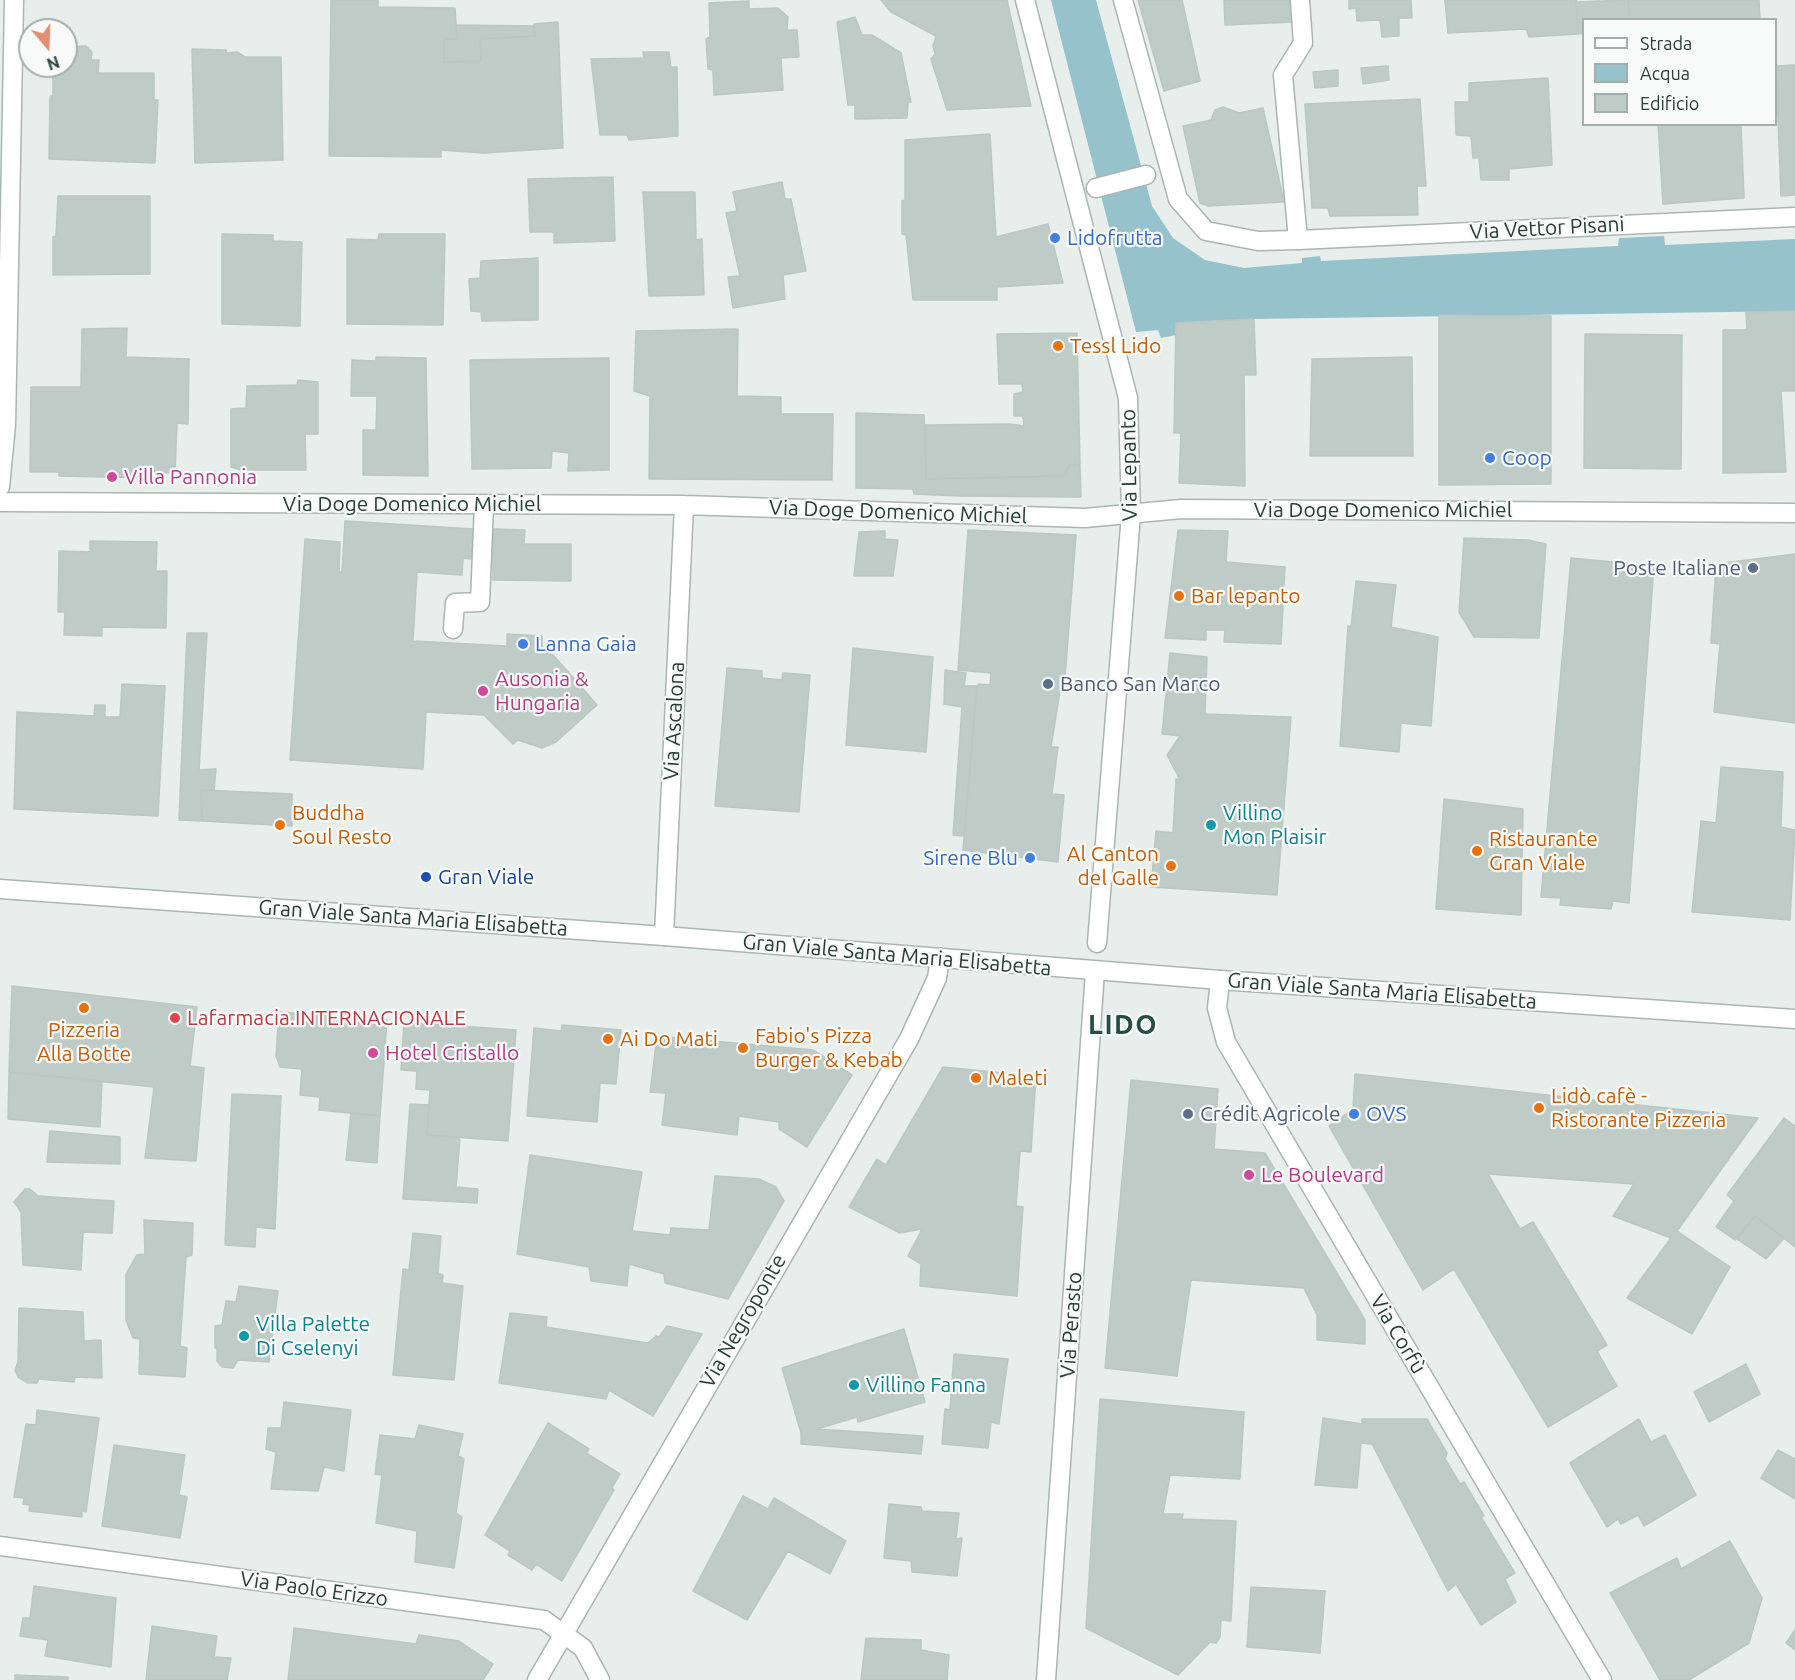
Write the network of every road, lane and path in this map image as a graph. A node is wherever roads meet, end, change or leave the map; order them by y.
1 (14, 0) edge
2 (1025, 0) edge
3 (1123, 0) edge
4 (1300, 0) edge
5 (1146, 175) dead end
6 (1096, 188) dead end
7 (1795, 217) edge
8 (1298, 240) junction
9 (0, 487) edge
10 (0, 502) edge
11 (484, 505) junction
12 (684, 506) junction
13 (1795, 513) edge
14 (1131, 514) junction
15 (453, 630) dead end
16 (0, 889) edge
17 (664, 936) junction
18 (1097, 943) dead end
19 (940, 958) junction
20 (1095, 971) junction
21 (1220, 980) junction
22 (1795, 1019) edge
23 (0, 1546) edge
24 (565, 1633) junction
25 (537, 1680) edge
26 (600, 1680) edge
27 (1046, 1680) edge
28 (1602, 1680) edge

1 - 9 street
2 - 14 street, Via Lepanto
3 - 8 street, Via Vettor Pisani
4 - 8 street
5 - 6 street
7 - 8 street, Via Vettor Pisani
10 - 11 street, Via Doge Domenico Michiel
11 - 12 street, Via Doge Domenico Michiel
11 - 15 street
12 - 14 street, Via Doge Domenico Michiel
12 - 17 street, Via Ascalona
13 - 14 street, Via Doge Domenico Michiel
14 - 18 street, Via Lepanto
16 - 17 street, Gran Viale Santa Maria Elisabetta
17 - 19 street, Gran Viale Santa Maria Elisabetta
19 - 20 street, Gran Viale Santa Maria Elisabetta
19 - 24 street, Via Negroponte
20 - 21 street, Gran Viale Santa Maria Elisabetta
20 - 27 street, Via Perasto
21 - 22 street, Gran Viale Santa Maria Elisabetta
21 - 28 street, Via Corfù
23 - 24 street, Via Paolo Erizzo
24 - 25 street, Via Negroponte
24 - 26 street, Via Paolo Erizzo

